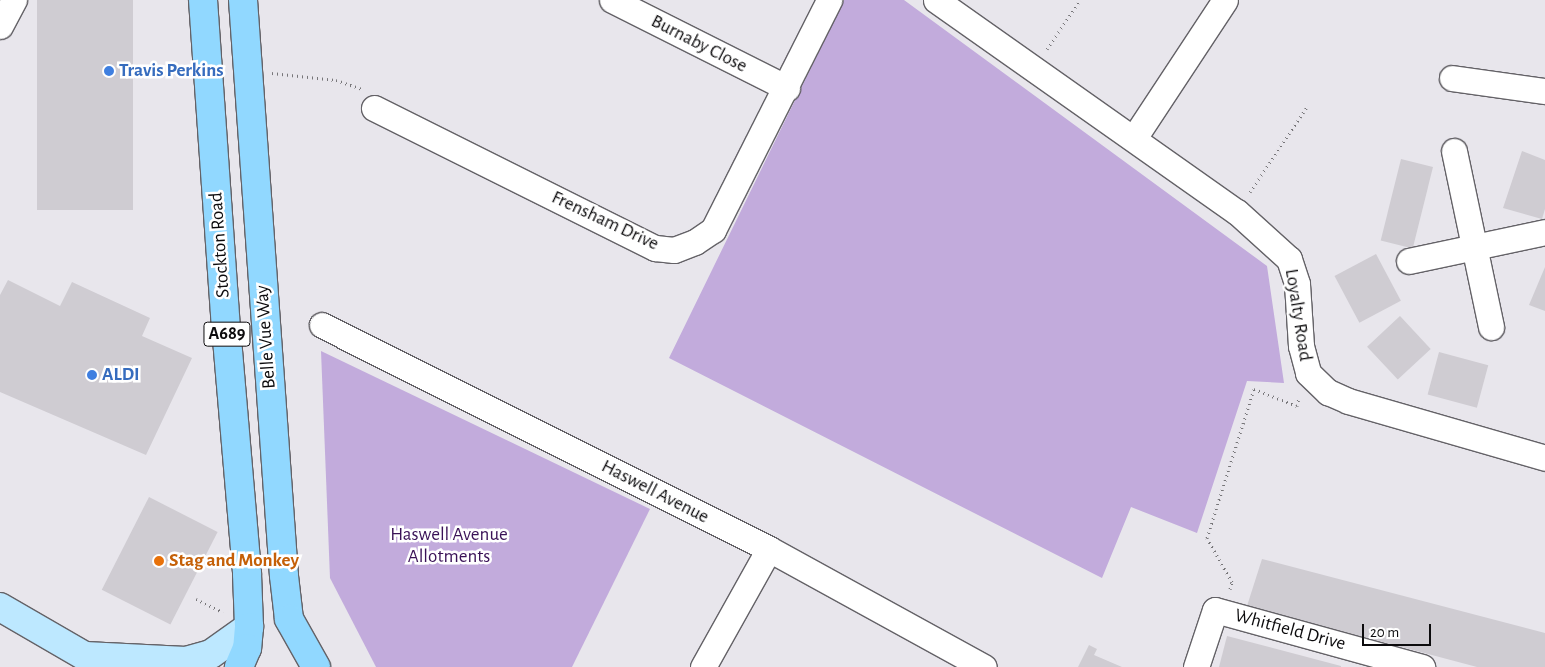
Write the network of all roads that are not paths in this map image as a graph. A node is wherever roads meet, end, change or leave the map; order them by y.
1 (14, 0) edge
2 (203, 0) edge
3 (243, 0) edge
4 (612, 0) edge
5 (829, 0) edge
6 (936, 0) edge
7 (1225, 0) edge
8 (0, 26) edge
9 (1452, 78) dead end
10 (786, 88) junction
11 (1545, 91) edge
12 (374, 108) road end
13 (1134, 138) junction
14 (1454, 152) dead end
15 (1545, 232) edge
16 (1474, 246) junction
17 (1410, 261) dead end
18 (322, 325) dead end
19 (1491, 328) dead end
20 (1545, 458) edge
21 (768, 550) junction
22 (0, 607) edge
23 (249, 627) junction
24 (94, 662) edge
25 (982, 666) edge
26 (239, 667) edge
27 (316, 667) edge
28 (703, 667) edge
29 (1196, 667) edge
30 (1422, 667) edge

1 - 8 street
2 - 23 highway, Stockton Road / A689
3 - 27 highway, Belle Vue Way / A689
4 - 10 street, Burnaby Close
5 - 10 street, Frensham Drive
6 - 13 street, Loyalty Road
7 - 13 street
9 - 11 street
10 - 12 street, Frensham Drive
13 - 20 street, Loyalty Road
14 - 16 street
15 - 16 street
16 - 17 street
16 - 19 street
18 - 21 street, Haswell Avenue
21 - 25 street, Haswell Avenue
21 - 28 street
22 - 24 main road
23 - 24 main road
23 - 26 highway, Stockton Road / A689
29 - 30 street, Whitfield Drive

